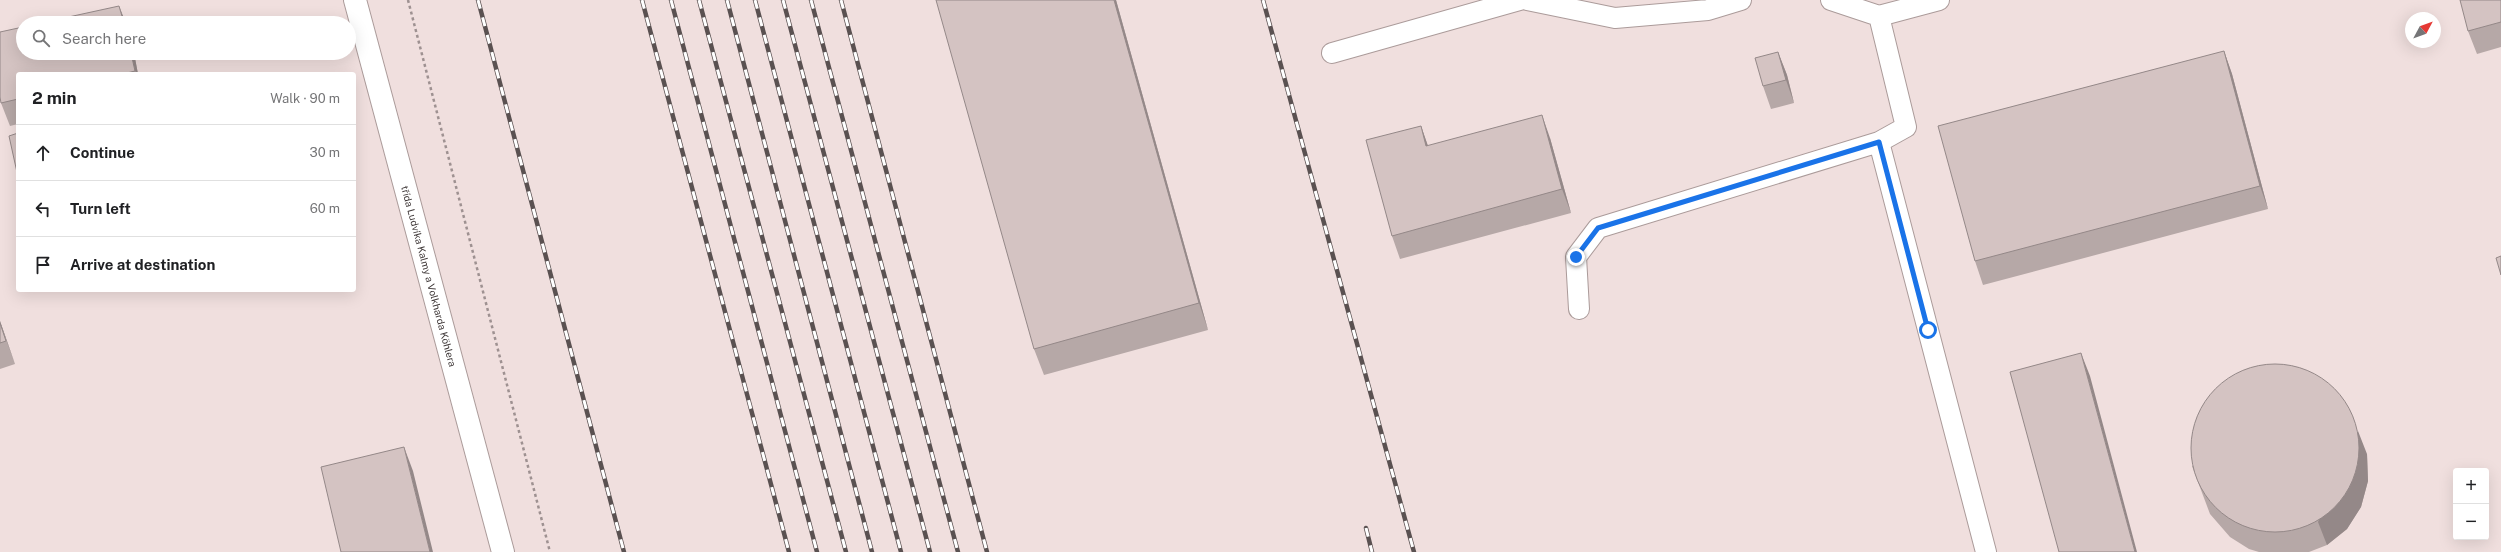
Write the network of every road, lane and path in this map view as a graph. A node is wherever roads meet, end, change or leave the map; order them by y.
1 (355, 0) edge
2 (408, 0) edge
3 (1520, 0) edge
4 (1527, 0) edge
5 (1741, 0) edge
6 (1831, 0) edge
7 (1939, 0) edge
8 (1651, 8) edge
9 (1879, 16) junction
10 (1332, 53) dead end
11 (1879, 142) junction
12 (1580, 309) dead end
13 (503, 552) edge
14 (550, 552) edge
15 (1986, 552) edge

1 - 13 street, třída Ludvíka Kalmy a Volkharda Köhlera
2 - 14 path
3 - 10 lane
4 - 8 lane
5 - 8 lane
6 - 9 lane
7 - 9 lane
9 - 11 lane
11 - 12 lane
11 - 15 lane

